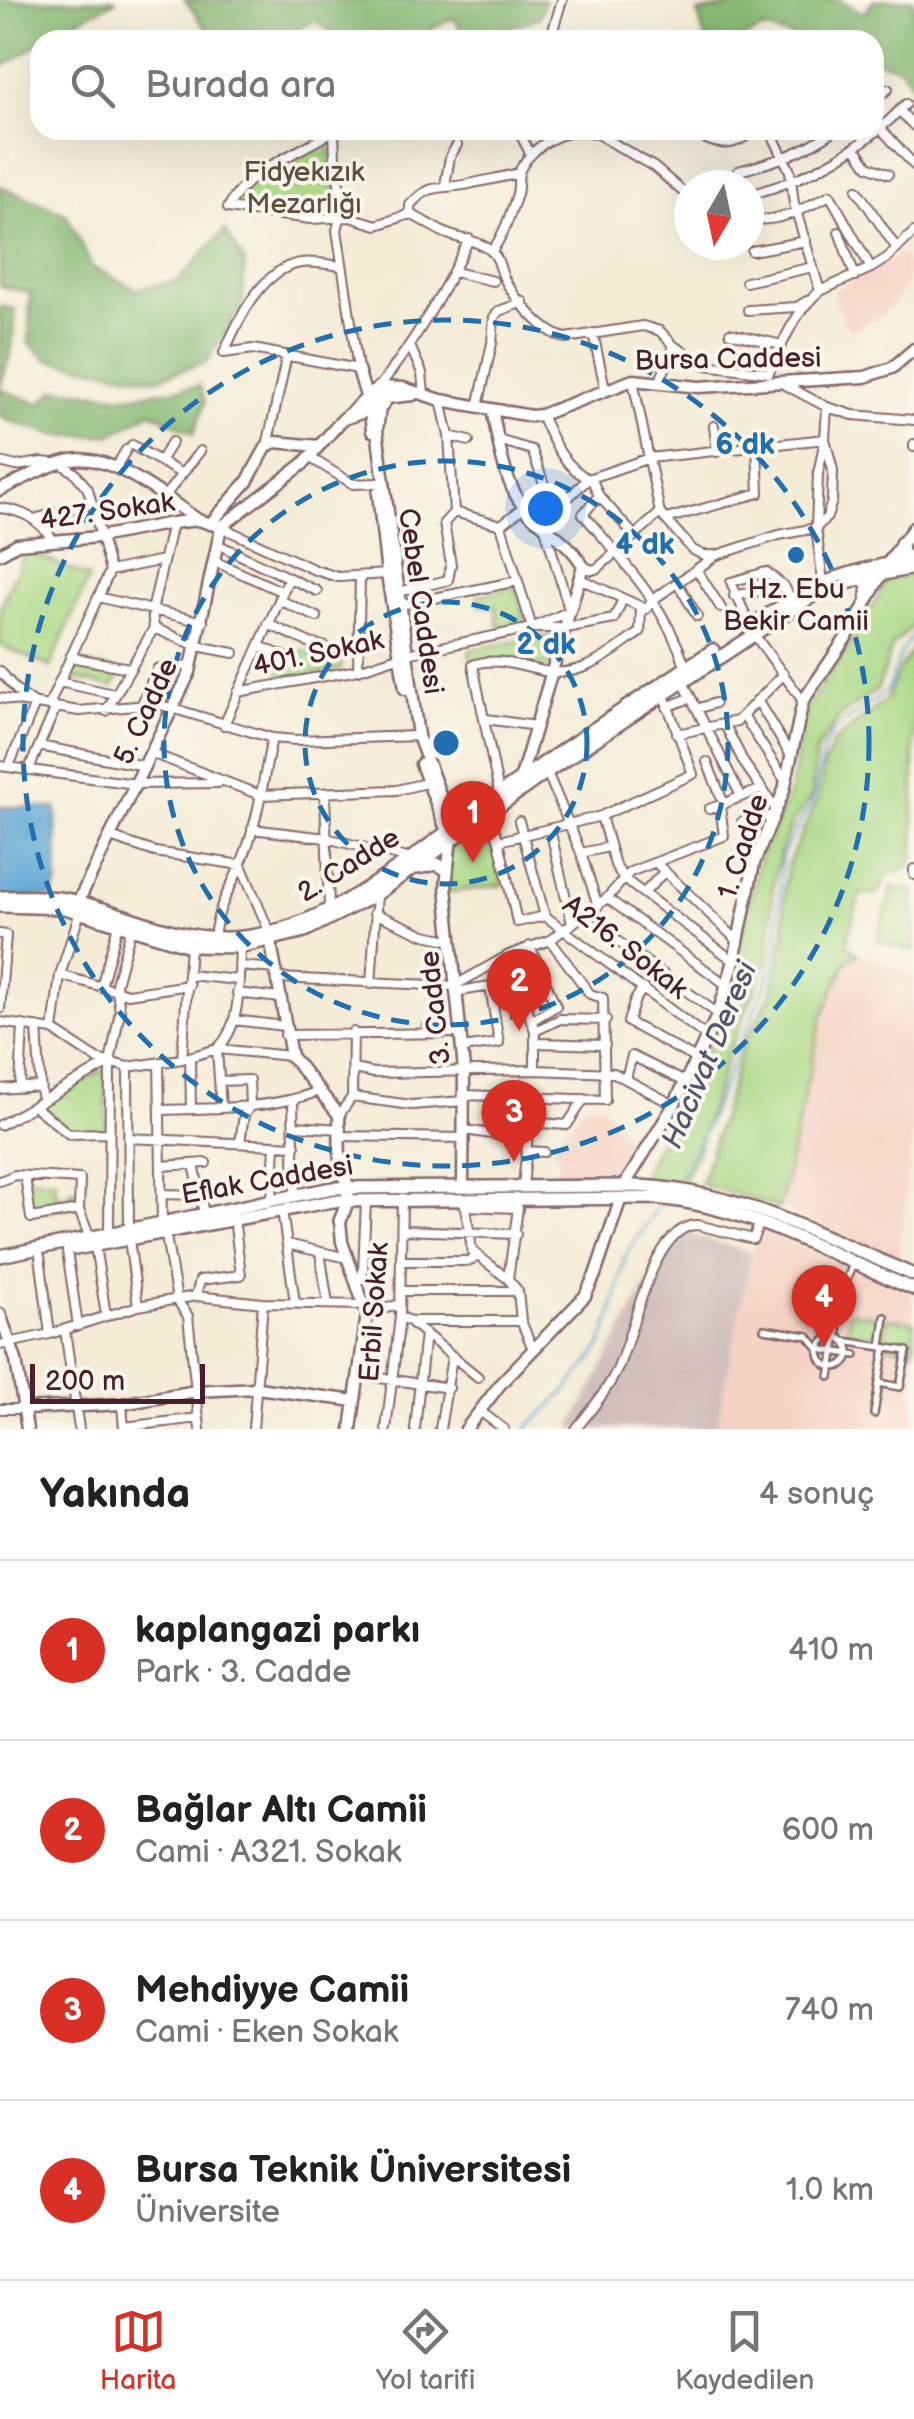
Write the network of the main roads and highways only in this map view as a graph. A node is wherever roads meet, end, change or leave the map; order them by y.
1 (914, 350) edge
2 (358, 369) road end
3 (379, 387) junction
4 (424, 394) junction
5 (366, 395) junction
6 (390, 396) junction
7 (492, 409) junction
8 (370, 410) junction
9 (342, 420) junction
10 (319, 446) junction
11 (247, 481) junction
12 (0, 490) edge
13 (261, 498) junction
14 (210, 524) junction
15 (914, 526) edge
16 (900, 544) junction
17 (0, 554) edge
18 (914, 558) edge
19 (914, 568) edge
20 (884, 569) junction
21 (859, 579) junction
22 (397, 598) junction
23 (867, 598) junction
24 (751, 630) junction
25 (684, 674) junction
26 (520, 780) junction
27 (431, 782) junction
28 (453, 829) junction
29 (408, 864) junction
30 (448, 870) junction
31 (0, 898) edge
32 (0, 906) edge
33 (79, 907) junction
34 (270, 935) junction
35 (340, 1166) junction
36 (350, 1186) junction
37 (626, 1192) junction
38 (333, 1194) junction
39 (464, 1197) junction
40 (350, 1200) junction
41 (722, 1204) junction
42 (742, 1217) junction
43 (340, 1221) junction
44 (798, 1226) junction
45 (164, 1227) junction
46 (129, 1234) junction
47 (93, 1242) junction
48 (0, 1260) edge
49 (914, 1274) edge
50 (914, 1289) edge
51 (0, 1314) edge
52 (4, 1344) edge
53 (355, 1401) junction
54 (26, 1409) junction
55 (27, 1429) edge
56 (351, 1429) edge
57 (466, 1429) edge

1 - 7 main road, Bursa Caddesi
2 - 5 main road, Cebel Caddesi
3 - 4 main road
3 - 5 main road
3 - 6 main road
4 - 6 main road
4 - 7 main road, Bursa Caddesi
5 - 8 main road, Cebel Caddesi
5 - 9 main road
6 - 8 main road
6 - 22 main road, Cebel Caddesi
7 - 26 main road
8 - 9 main road
8 - 22 main road, Cebel Caddesi
9 - 10 main road
10 - 11 main road
10 - 13 main road
11 - 13 main road
11 - 14 main road
12 - 14 main road
13 - 14 main road
14 - 17 main road, 427. Sokak
14 - 33 main road, 5. Cadde
15 - 16 main road, 1. Cadde
16 - 18 main road
16 - 20 main road, 1. Cadde
18 - 20 main road
19 - 20 main road
20 - 21 main road, 2. Cadde
20 - 23 main road, 1. Cadde
20 - 24 main road, 2. Cadde
21 - 23 main road
21 - 24 main road, 2. Cadde
22 - 27 main road, Cebel Caddesi
23 - 37 main road, 1. Cadde
24 - 25 main road, 2. Cadde
25 - 26 main road, 2. Cadde
25 - 28 main road, 2. Cadde
26 - 28 main road, 2. Cadde
27 - 28 main road, Cebel Caddesi
27 - 28 main road, Cebel Caddesi
28 - 29 main road, 2. Cadde
28 - 30 main road, 3. Cadde
29 - 30 main road
29 - 34 main road, 2. Cadde
29 - 34 main road, 2. Cadde
30 - 39 main road, 3. Cadde
31 - 33 main road, 2. Cadde
32 - 33 main road, 2. Cadde
33 - 34 main road, 2. Cadde
33 - 34 main road, 2. Cadde
34 - 35 main road
35 - 36 main road
35 - 38 main road
36 - 38 main road, Eflak Caddesi
36 - 39 main road, Eflak Caddesi
36 - 40 main road
37 - 39 main road, Eflak Caddesi
37 - 39 main road, Eflak Caddesi
37 - 41 main road, Eflak Caddesi
37 - 57 main road, 1. Cadde
38 - 40 main road, Eflak Caddesi
38 - 43 main road
38 - 45 main road, Eflak Caddesi
38 - 45 main road, Eflak Caddesi
39 - 40 main road, Eflak Caddesi
40 - 43 main road
41 - 42 main road
41 - 44 main road
42 - 44 main road
42 - 50 main road
43 - 53 main road
44 - 49 main road
45 - 46 main road, Eflak Caddesi
46 - 47 main road, Eflak Caddesi
46 - 47 main road, Eflak Caddesi
47 - 48 main road, Eflak Caddesi
47 - 48 main road, Eflak Caddesi
51 - 52 main road
52 - 54 main road
53 - 54 main road
53 - 56 main road
54 - 55 main road

